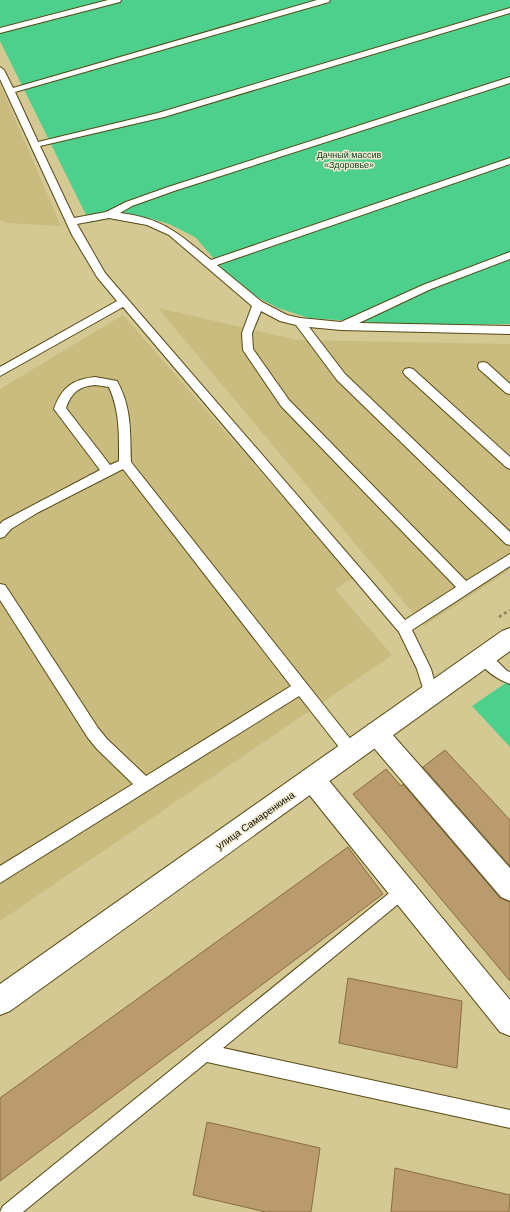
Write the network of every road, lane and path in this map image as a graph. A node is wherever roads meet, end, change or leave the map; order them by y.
1 (117, 0) edge
2 (326, 0) edge
3 (510, 10) edge
4 (0, 31) edge
5 (0, 70) edge
6 (510, 80) edge
7 (10, 91) junction
8 (35, 145) junction
9 (510, 160) edge
10 (109, 215) junction
11 (71, 222) junction
12 (510, 255) edge
13 (210, 264) junction
14 (123, 302) junction
15 (258, 305) junction
16 (300, 322) junction
17 (341, 326) junction
18 (510, 330) edge
19 (483, 366) dead end
20 (0, 372) edge
21 (409, 372) dead end
22 (510, 390) edge
23 (125, 463) junction
24 (510, 464) edge
25 (108, 472) junction
26 (0, 533) edge
27 (510, 540) edge
28 (510, 559) edge
29 (466, 588) junction
30 (0, 589) edge
31 (404, 628) junction
32 (510, 638) edge
33 (484, 657) junction
34 (510, 678) edge
35 (301, 687) junction
36 (431, 694) junction
37 (376, 733) junction
38 (351, 751) junction
39 (312, 779) junction
40 (145, 785) junction
41 (0, 875) edge
42 (510, 888) edge
43 (403, 891) junction
44 (0, 1001) edge
45 (510, 1022) edge
46 (205, 1053) junction
47 (510, 1119) edge
48 (10, 1212) edge

1 - 4 lane
2 - 7 lane
3 - 8 lane
5 - 7 lane
6 - 10 lane
7 - 8 lane
8 - 11 lane
9 - 13 lane
10 - 11 lane
10 - 13 lane
11 - 14 lane
12 - 17 lane
13 - 15 lane
14 - 20 lane
14 - 31 lane
15 - 16 lane
15 - 29 lane
16 - 17 lane
16 - 27 lane
17 - 18 lane
19 - 22 lane
21 - 24 lane
23 - 25 lane
23 - 25 lane
23 - 35 lane
25 - 26 lane
28 - 29 lane
29 - 31 lane
30 - 40 lane
31 - 36 lane
32 - 33 main road, улица Самаренкина
33 - 34 lane
33 - 36 main road, улица Самаренкина
35 - 38 lane
35 - 40 lane
36 - 37 main road, улица Самаренкина
37 - 38 main road, улица Самаренкина
37 - 42 main road
38 - 39 main road, улица Самаренкина
39 - 43 main road
39 - 44 main road, улица Самаренкина
40 - 41 lane
43 - 45 main road
43 - 46 lane
46 - 47 lane
46 - 48 lane

